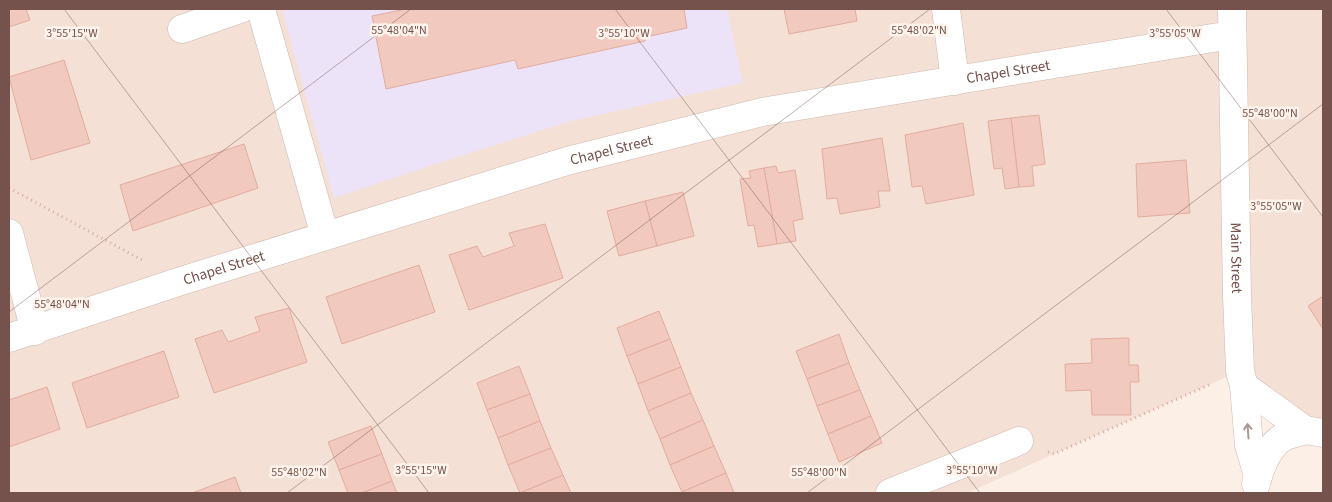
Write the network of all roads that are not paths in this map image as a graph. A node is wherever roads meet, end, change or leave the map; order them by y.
1 (240, 9) edge
2 (261, 9) edge
3 (946, 9) edge
4 (1232, 22) edge
5 (182, 29) dead end
6 (955, 81) junction
7 (9, 233) edge
8 (325, 236) junction
9 (36, 330) junction
10 (9, 338) edge
11 (1242, 378) junction
12 (1314, 432) edge
13 (1019, 441) road end
14 (1256, 484) edge
15 (890, 493) edge

1 - 5 street
2 - 8 street
3 - 6 street
4 - 6 street, Chapel Street
4 - 11 street, Main Street
6 - 8 street, Chapel Street
7 - 9 street
8 - 9 street, Chapel Street
9 - 10 street, Chapel Street
11 - 12 street, Main Street
14 -> 11 street, Main Street
12 - 14 street, Main Street
13 - 15 street

